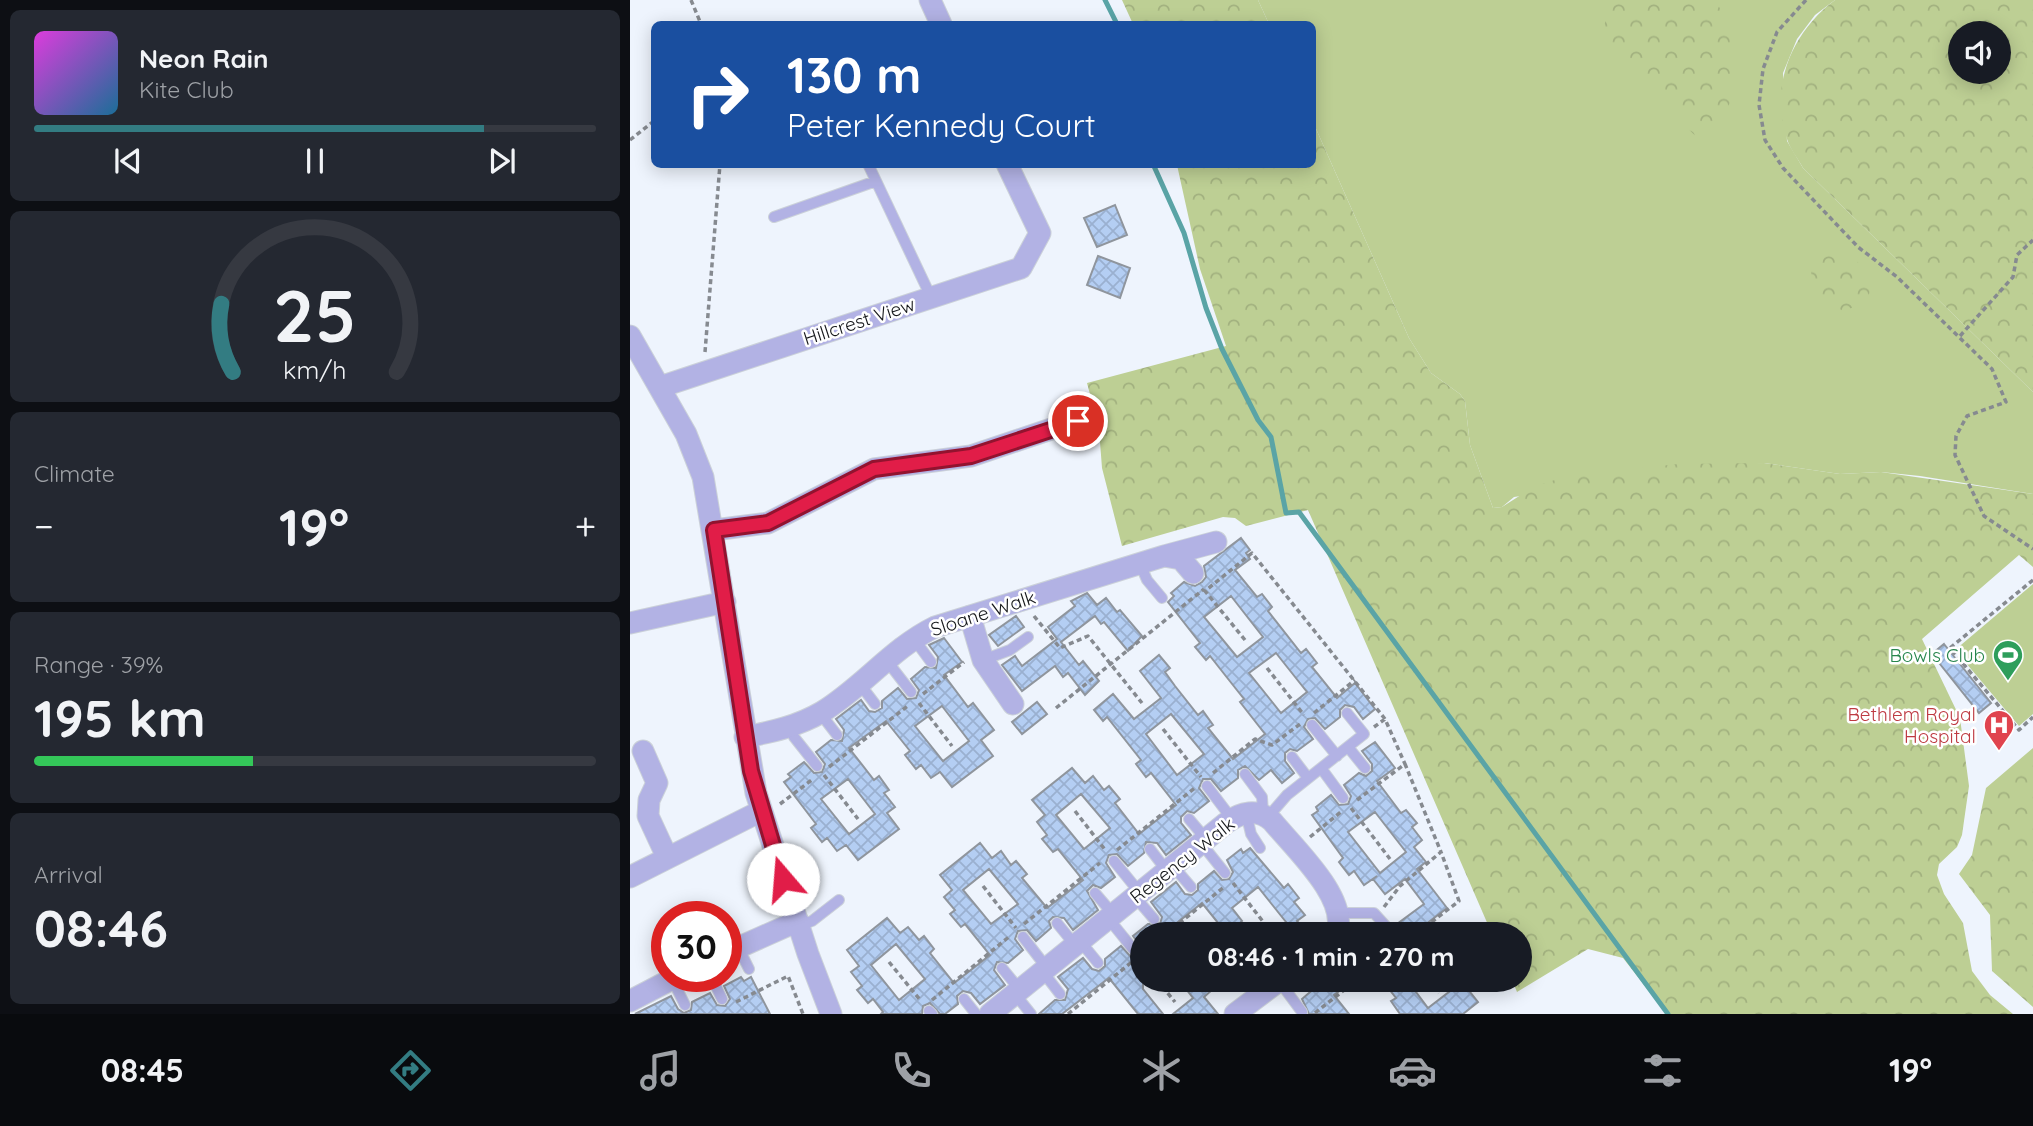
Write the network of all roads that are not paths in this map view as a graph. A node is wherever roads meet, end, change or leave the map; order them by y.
1 (870, 168) edge
2 (1009, 168) edge
3 (876, 181) junction
4 (774, 217) dead end
5 (930, 297) junction
6 (630, 335) edge
7 (660, 387) junction
8 (1078, 421) dead end
9 (714, 530) junction
10 (1216, 542) dead end
11 (1164, 556) junction
12 (1140, 564) junction
13 (1199, 582) road end
14 (1162, 598) dead end
15 (725, 602) junction
16 (970, 616) junction
17 (630, 623) edge
18 (1028, 637) dead end
19 (914, 639) junction
20 (982, 657) junction
21 (887, 661) junction
22 (931, 662) dead end
23 (859, 684) junction
24 (914, 696) road end
25 (875, 704) dead end
26 (1013, 704) dead end
27 (820, 713) junction
28 (1347, 713) dead end
29 (1309, 722) road end
30 (790, 726) junction
31 (837, 735) dead end
32 (745, 737) junction
33 (1348, 747) junction
34 (643, 751) dead end
35 (1336, 756) junction
36 (1292, 757) dead end
37 (1321, 768) junction
38 (1365, 768) dead end
39 (819, 769) road end
40 (1245, 774) dead end
41 (1308, 778) junction
42 (1207, 786) dead end
43 (1343, 798) dead end
44 (766, 811) junction
45 (1252, 816) junction
46 (1189, 819) dead end
47 (1204, 841) junction
48 (1260, 848) dead end
49 (1150, 849) dead end
50 (667, 857) junction
51 (1114, 860) dead end
52 (1170, 868) junction
53 (630, 877) edge
54 (1230, 879) road end
55 (1191, 887) dead end
56 (1095, 893) dead end
57 (1138, 895) junction
58 (839, 900) dead end
59 (1110, 916) junction
60 (1154, 919) dead end
61 (1339, 922) edge
62 (1351, 922) edge
63 (1383, 922) edge
64 (798, 923) junction
65 (1057, 923) dead end
66 (1023, 937) dead end
67 (1078, 943) junction
68 (1130, 944) edge
69 (742, 946) edge
70 (742, 962) edge
71 (1098, 963) dead end
72 (1002, 968) dead end
73 (749, 970) dead end
74 (1045, 970) junction
75 (651, 990) edge
76 (680, 992) edge
77 (719, 992) edge
78 (1017, 992) junction
79 (1267, 992) edge
80 (1290, 992) edge
81 (1060, 994) dead end
82 (722, 999) dead end
83 (964, 999) dead end
84 (630, 1001) edge
85 (685, 1005) dead end
86 (1248, 1010) edge
87 (1308, 1013) edge
88 (636, 1014) edge
89 (831, 1014) edge
90 (976, 1014) edge
91 (990, 1014) edge
92 (1031, 1014) edge

1 - 3 lane
2 - 5 street, Hillcrest View
3 - 4 lane
3 - 5 lane
5 - 7 street, Hillcrest View
6 - 7 street
7 - 9 street
8 - 9 street
9 - 15 street
10 - 11 street, Sloane Walk
11 - 12 street, Sloane Walk
11 - 13 street
12 - 14 lane
12 - 16 street, Sloane Walk
15 - 17 street
15 - 32 street
16 - 19 street, Sloane Walk
16 - 20 street
18 - 20 lane
19 - 21 street, Sloane Walk
19 - 22 lane
20 - 26 street
21 - 23 street, Sloane Walk
21 - 24 lane
23 - 25 lane
23 - 27 street, Sloane Walk
27 - 30 street, Sloane Walk
27 - 31 lane
28 - 33 lane
29 - 35 lane
30 - 32 street, Sloane Walk
30 - 39 lane
32 - 44 street
33 - 35 lane
33 - 38 lane
34 - 50 street
35 - 37 lane
36 - 41 lane
37 - 41 lane
37 - 43 lane
40 - 45 lane
41 - 45 lane
42 - 45 lane
44 - 50 street
44 - 64 street
45 - 47 street, Regency Walk
45 - 48 lane
45 - 61 street
46 - 47 lane
47 - 52 street, Regency Walk
47 - 54 lane
49 - 52 lane
50 - 53 street
51 - 57 lane
52 - 55 lane
52 - 57 street, Regency Walk
56 - 59 lane
57 - 59 street, Regency Walk
57 - 60 lane
58 - 64 lane
59 - 67 street, Regency Walk
59 - 68 lane
62 - 63 lane
64 - 69 street
64 - 89 street
65 - 67 lane
66 - 74 lane
67 - 71 lane
67 - 74 street, Regency Walk
70 - 73 lane
72 - 78 lane
74 - 78 street, Regency Walk
74 - 81 lane
75 - 84 street
76 - 85 lane
77 - 82 lane
78 - 91 street, Regency Walk
78 - 92 lane
79 - 86 street
80 - 87 lane
83 - 90 lane
84 - 88 lane

